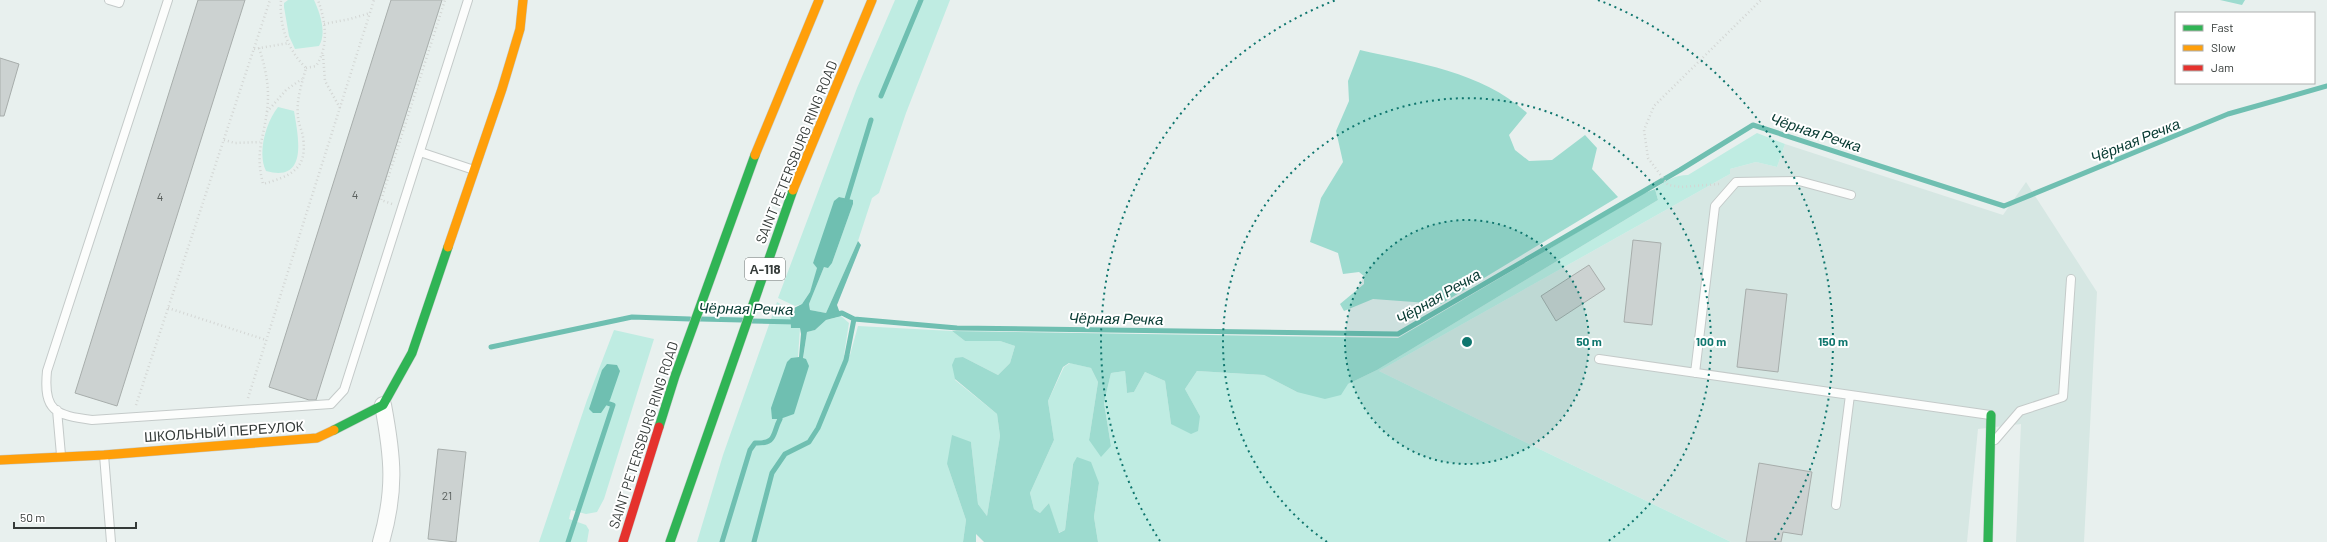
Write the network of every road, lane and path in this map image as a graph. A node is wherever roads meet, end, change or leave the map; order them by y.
1 (110, 0) edge
2 (120, 0) edge
3 (168, 0) edge
4 (270, 0) edge
5 (281, 0) edge
6 (318, 0) edge
7 (374, 0) edge
8 (445, 0) edge
9 (468, 0) edge
10 (523, 0) edge
11 (819, 0) edge
12 (872, 0) edge
13 (1760, 0) edge
14 (370, 12) junction
15 (324, 24) junction
16 (289, 43) junction
17 (259, 48) junction
18 (254, 49) junction
19 (323, 55) junction
20 (306, 68) junction
21 (303, 79) junction
22 (340, 108) junction
23 (267, 112) junction
24 (224, 140) junction
25 (260, 142) junction
26 (420, 152) junction
27 (475, 171) junction
28 (1736, 182) junction
29 (1851, 195) dead end
30 (381, 200) dead end
31 (2071, 279) dead end
32 (168, 308) junction
33 (266, 340) junction
34 (1599, 359) dead end
35 (1696, 373) junction
36 (1850, 395) junction
37 (383, 405) junction
38 (57, 410) junction
39 (244, 410) junction
40 (1991, 415) joint
41 (132, 417) junction
42 (1990, 445) junction
43 (104, 455) junction
44 (62, 457) junction
45 (0, 460) edge
46 (1836, 505) dead end
47 (111, 542) edge
48 (381, 542) edge
49 (623, 542) edge
50 (670, 542) edge
51 (1988, 542) edge

1 - 2 lane
3 - 38 lane
4 - 18 path
5 - 16 path
6 - 15 path
7 - 14 path
8 - 30 path
9 - 26 lane
10 - 27 main road
11 - 49 main road, SAINT PETERSBURG RING ROAD
12 - 50 main road, SAINT PETERSBURG RING ROAD / А-118
13 - 28 path
14 - 15 path
14 - 22 path
15 - 19 path
16 - 17 path
16 - 20 path
17 - 18 path
17 - 23 path
18 - 24 path
19 - 20 path
19 - 22 path
20 - 21 path
21 - 23 path
21 - 25 path
22 - 33 path
23 - 25 path
24 - 25 path
24 - 32 path
26 - 27 lane
26 - 39 lane
27 - 37 main road
28 - 29 lane
28 - 35 lane
31 - 42 lane
32 - 33 path
32 - 41 path
33 - 39 path
34 - 35 lane
35 - 36 lane
36 - 40 lane
36 - 46 lane
37 - 43 main road, ШКОЛЬНЫЙ ПЕРЕУЛОК
37 - 48 street
38 - 41 lane
38 - 44 lane
39 - 41 lane
40 - 42 main road
42 - 51 main road
43 - 44 main road, ШКОЛЬНЫЙ ПЕРЕУЛОК
43 - 47 lane
44 - 45 main road, ШКОЛЬНЫЙ ПЕРЕУЛОК

